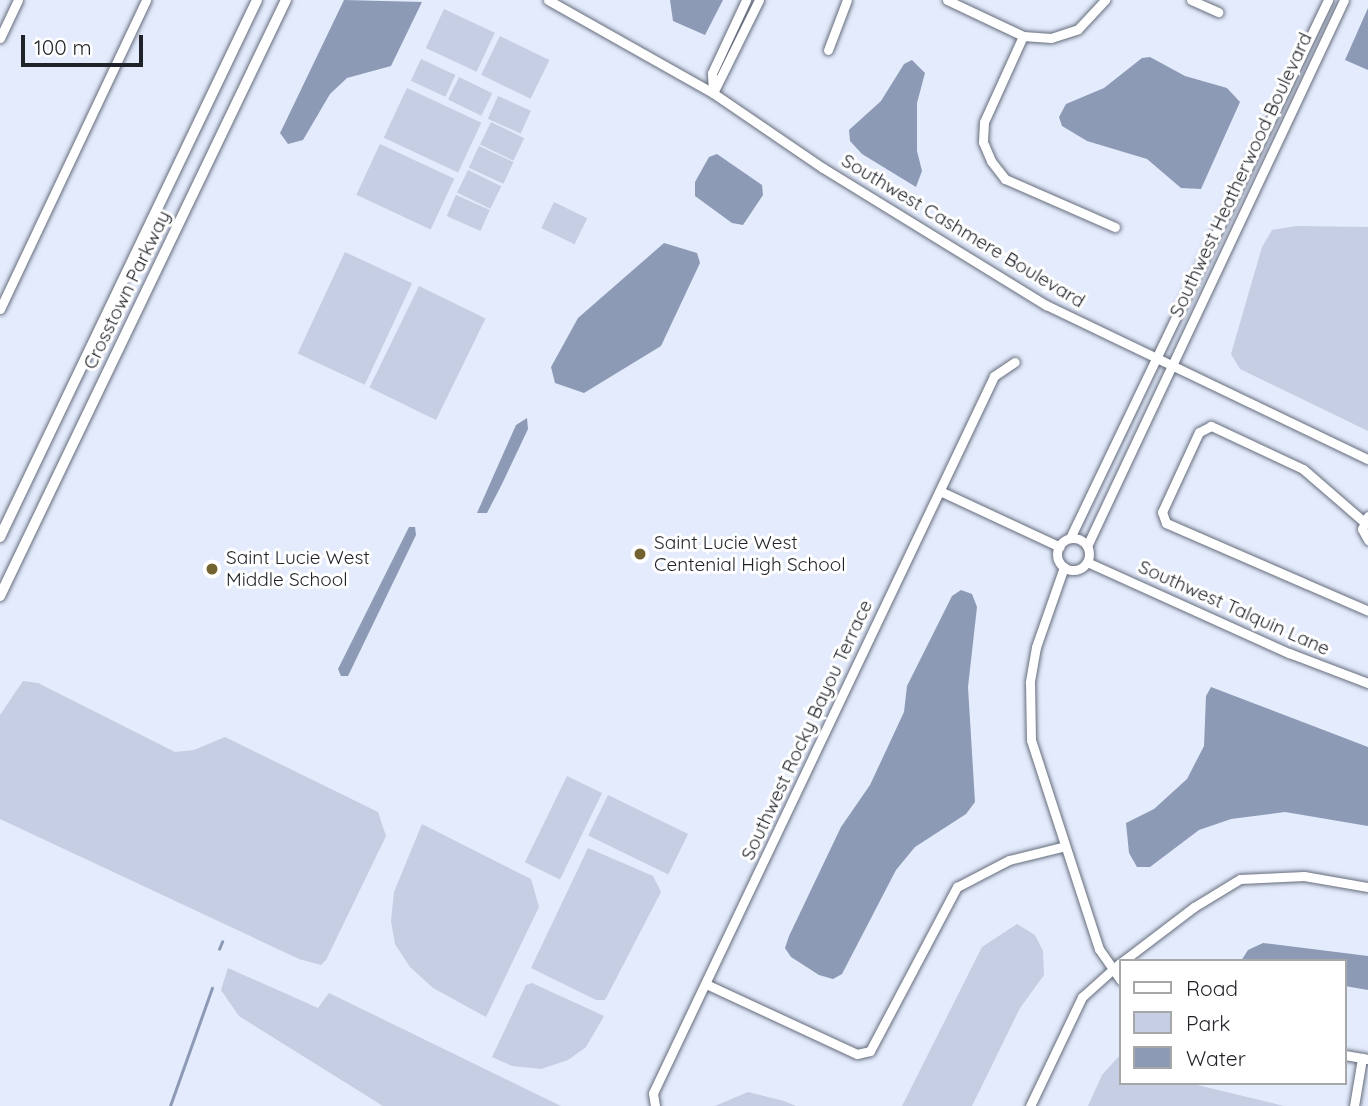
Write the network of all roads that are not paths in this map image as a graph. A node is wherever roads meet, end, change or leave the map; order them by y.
1 (18, 0) edge
2 (146, 0) edge
3 (257, 0) edge
4 (286, 0) edge
5 (539, 0) edge
6 (746, 0) edge
7 (759, 0) edge
8 (847, 0) edge
9 (947, 0) edge
10 (1105, 0) edge
11 (1191, 0) edge
12 (1328, 0) edge
13 (1344, 0) edge
14 (552, 3) edge
15 (1218, 12) dead end
16 (1023, 36) junction
17 (0, 38) edge
18 (828, 50) dead end
19 (713, 93) junction
20 (1115, 227) dead end
21 (0, 282) edge
22 (10, 287) junction
23 (0, 309) edge
24 (1156, 359) junction
25 (1015, 362) dead end
26 (1171, 366) junction
27 (1368, 459) edge
28 (1105, 470) junction
29 (1119, 474) junction
30 (940, 491) junction
31 (1366, 518) edge
32 (0, 537) edge
33 (1070, 538) junction
34 (1368, 540) edge
35 (1087, 546) junction
36 (1060, 547) junction
37 (1087, 562) junction
38 (1065, 567) junction
39 (0, 596) edge
40 (1368, 611) edge
41 (1368, 682) edge
42 (1062, 846) junction
43 (1368, 887) edge
44 (1125, 959) edge
45 (1120, 963) edge
46 (1111, 970) junction
47 (1120, 979) edge
48 (706, 984) junction
49 (1347, 1055) edge
50 (1365, 1058) edge
51 (655, 1106) edge
52 (1030, 1106) edge
53 (1354, 1106) edge

1 - 17 street
2 - 22 street
3 - 32 main road, Crosstown Parkway
4 - 39 main road, Crosstown Parkway
5 - 14 street, Southwest Cashmere Boulevard
6 - 19 street
7 - 19 street
8 - 18 street
9 - 16 street
10 - 16 street
11 - 15 street
12 - 24 street, Southwest Heatherwood Boulevard
13 - 26 street, Southwest Heatherwood Boulevard
14 - 19 street, Southwest Cashmere Boulevard
16 - 20 street
19 - 24 street, Southwest Cashmere Boulevard
21 - 22 street
22 - 23 street
24 - 26 street, Southwest Cashmere Boulevard
24 - 28 street, Southwest Heatherwood Boulevard
25 - 30 street, Southwest Rocky Bayou Terrace
26 - 27 street, Southwest Cashmere Boulevard
26 - 29 street, Southwest Heatherwood Boulevard
28 - 29 street
28 - 33 street, Southwest Heatherwood Boulevard
29 - 35 street, Southwest Heatherwood Boulevard
30 - 36 street
30 - 48 street, Southwest Rocky Bayou Terrace
31 - 34 street
31 - 40 street
33 - 35 street
33 - 36 street
35 - 37 street
36 - 38 street
37 - 38 street
37 - 41 street, Southwest Talquin Lane
38 - 42 street
42 - 46 street
42 - 48 street
43 - 44 street
45 - 46 street
46 - 47 street
46 - 52 street
48 - 51 street, Southwest Rocky Bayou Terrace
49 - 50 street
50 - 53 street

